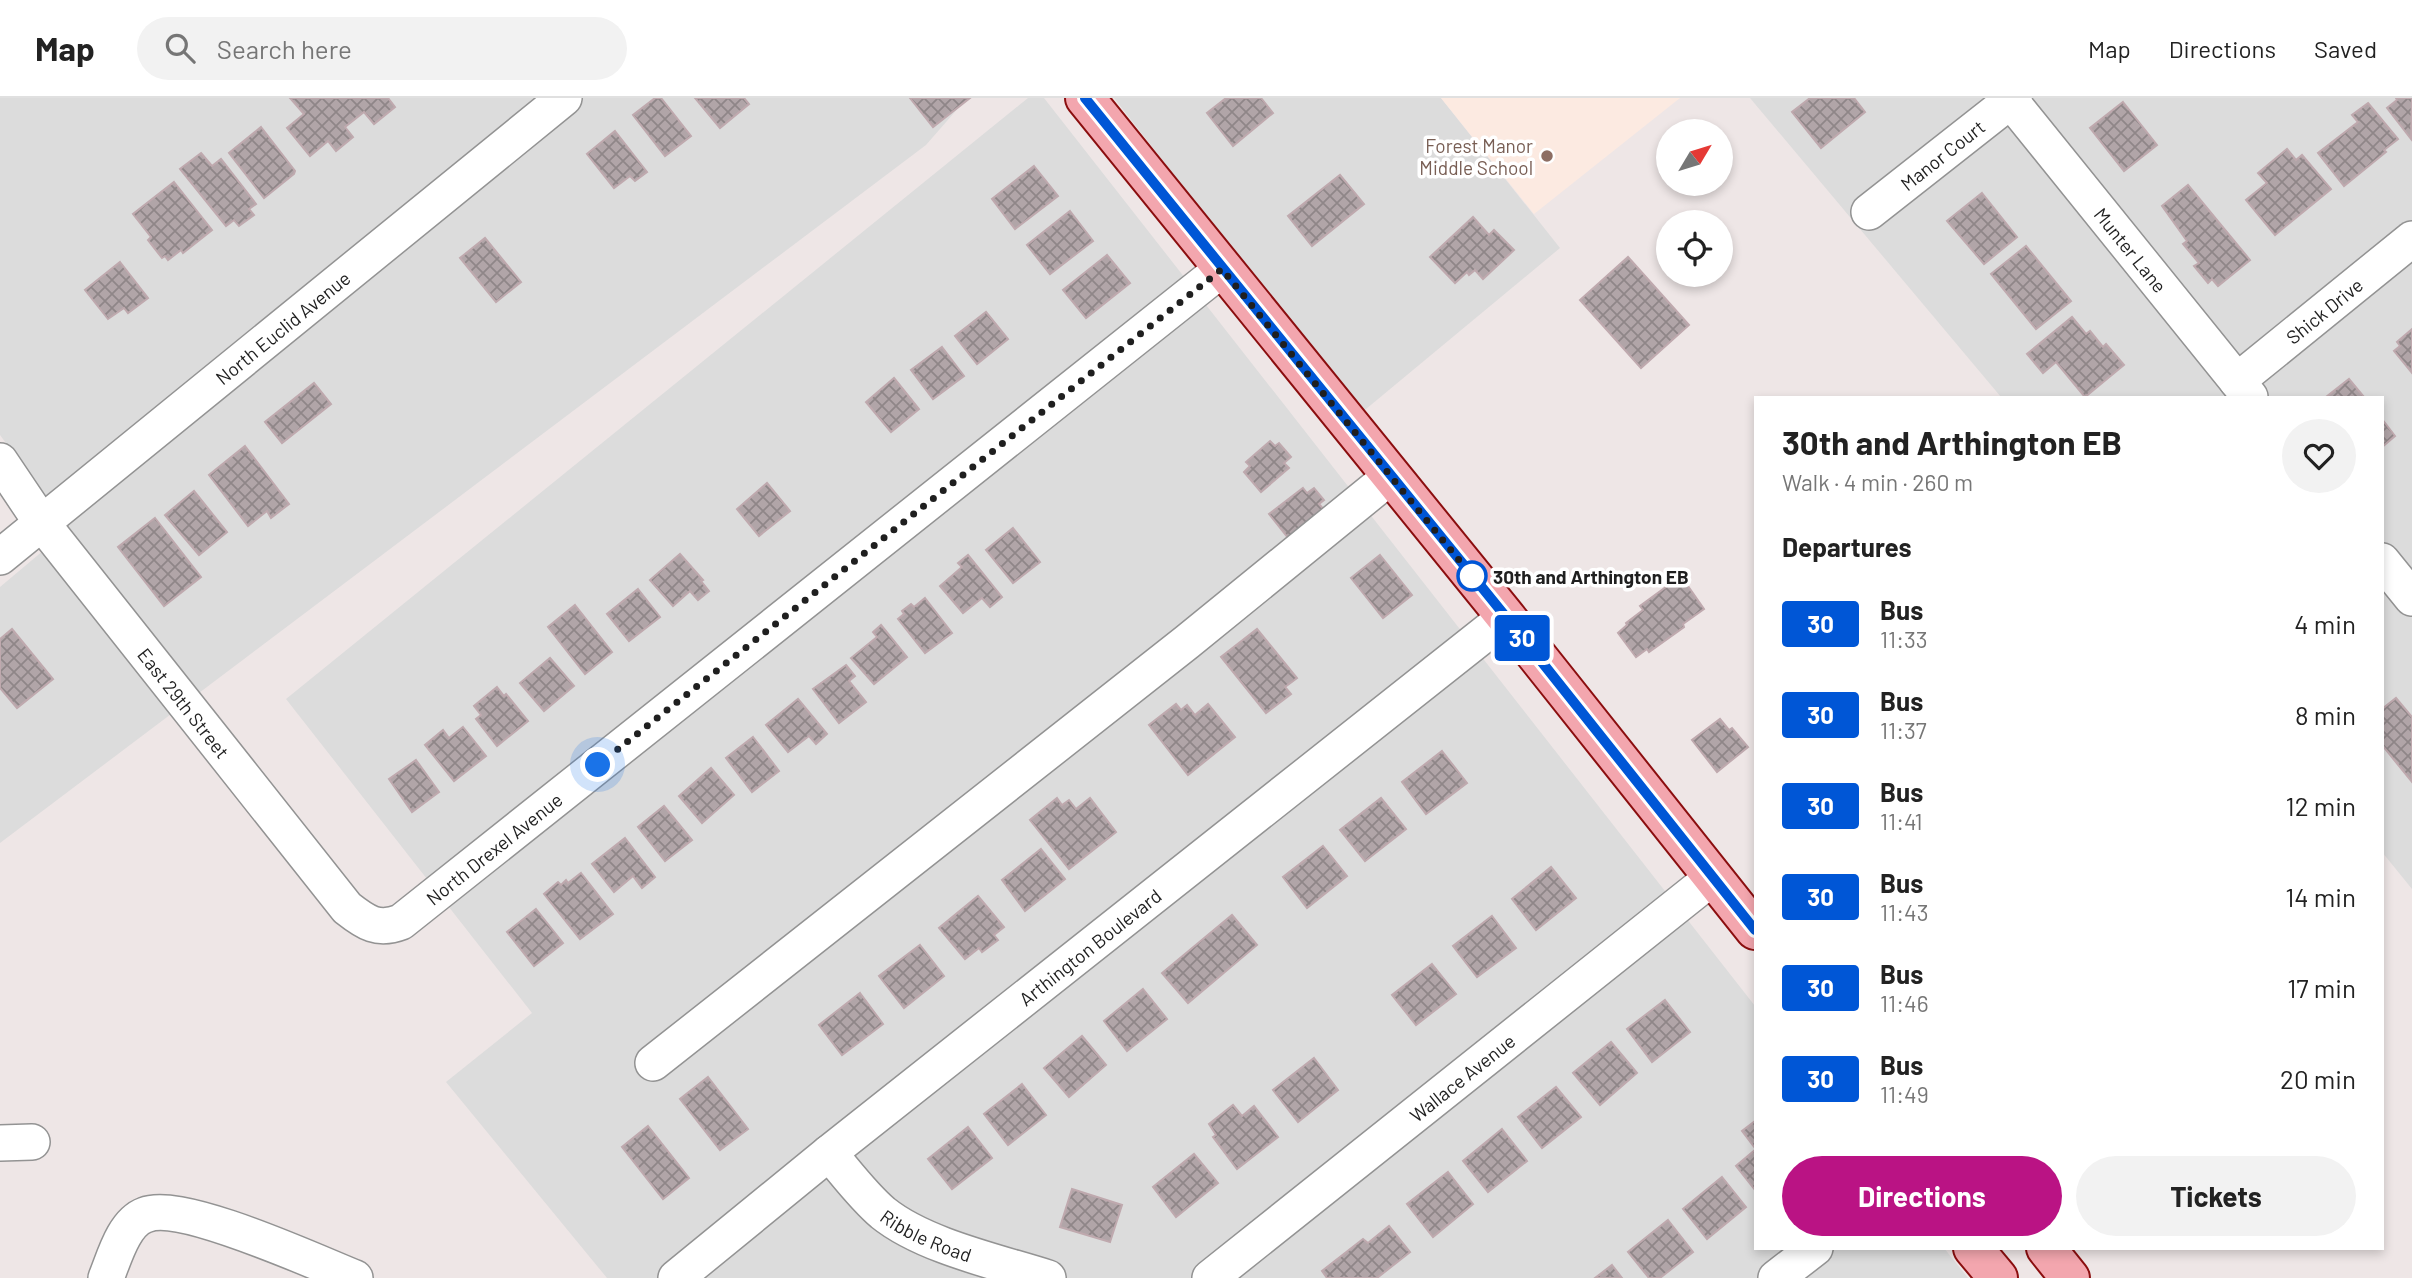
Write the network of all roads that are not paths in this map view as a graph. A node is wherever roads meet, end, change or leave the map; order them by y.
1 (564, 98) edge
2 (1085, 98) edge
3 (2012, 99) edge
4 (1869, 212) dead end
5 (2412, 239) edge
6 (1222, 269) junction
7 (2244, 389) edge
8 (0, 461) edge
9 (1391, 476) junction
10 (41, 522) junction
11 (0, 557) edge
12 (2384, 563) edge
13 (2412, 598) edge
14 (1506, 617) junction
15 (1713, 877) junction
16 (386, 927) joint
17 (1754, 929) edge
18 (653, 1063) dead end
19 (829, 1153) junction
20 (1812, 1250) edge
21 (1975, 1250) edge
22 (2048, 1250) edge
23 (106, 1278) edge
24 (355, 1278) edge
25 (676, 1278) edge
26 (1048, 1278) edge
27 (1210, 1278) edge
28 (1776, 1278) edge
29 (1997, 1278) edge
30 (2070, 1278) edge

1 - 10 street, North Euclid Avenue
2 - 6 main road
3 - 4 street, Manor Court
3 - 7 street, Munter Lane
5 - 7 street, Shick Drive
6 - 9 main road
6 - 16 street, North Drexel Avenue
8 - 10 street, East 29th Street
9 - 14 main road
9 - 18 street
10 - 11 street, North Euclid Avenue
10 - 16 street, East 29th Street
12 - 13 street
14 - 15 main road
14 - 19 street, Arthington Boulevard
15 - 17 main road
15 - 27 street, Wallace Avenue
19 - 25 street, Arthington Boulevard
19 - 26 street, Ribble Road
20 - 28 street
21 - 29 main road
22 - 30 main road
23 - 24 street

